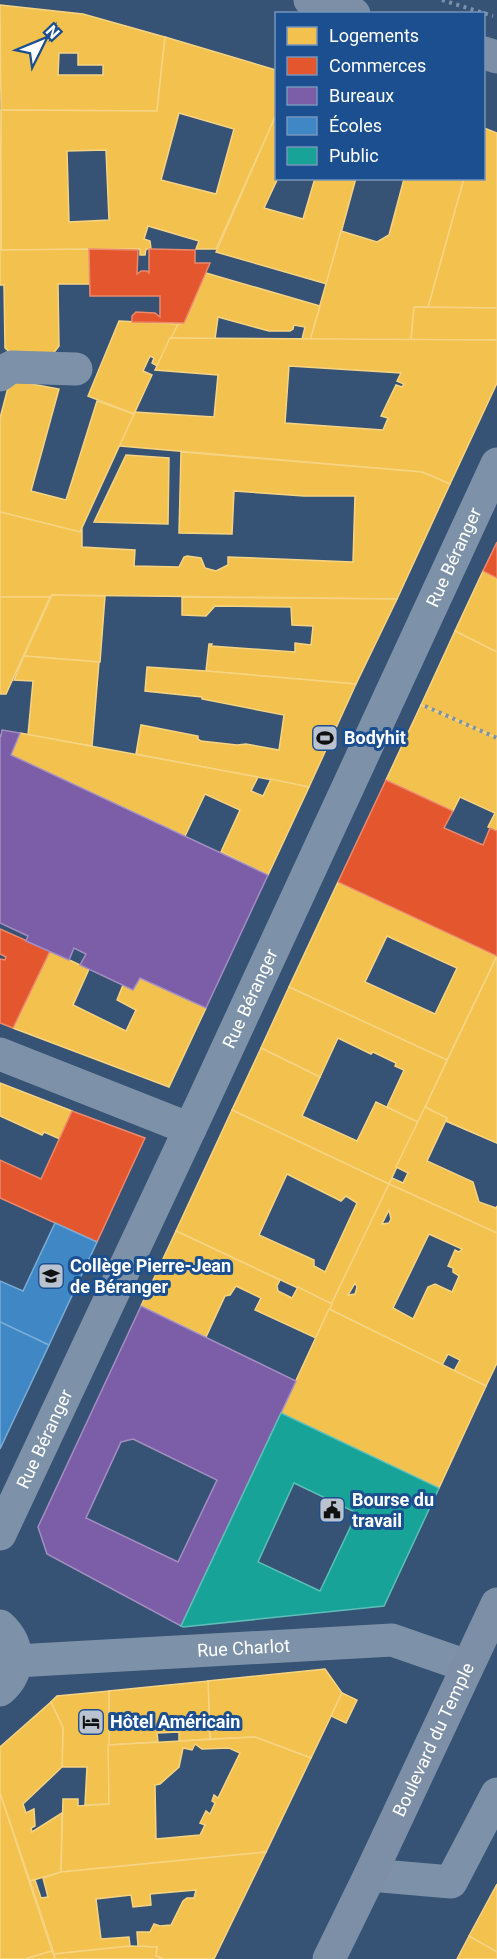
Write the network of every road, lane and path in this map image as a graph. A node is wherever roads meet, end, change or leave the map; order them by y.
1 (310, 0) edge
2 (442, 0) edge
3 (348, 12) edge
4 (481, 12) edge
5 (76, 369) dead end
6 (0, 375) edge
7 (497, 464) edge
8 (421, 705) dead end
9 (497, 738) edge
10 (0, 1054) edge
11 (190, 1129) junction
12 (0, 1534) edge
13 (497, 1604) edge
14 (0, 1626) edge
15 (16, 1661) junction
16 (467, 1666) junction
17 (0, 1690) edge
18 (497, 1794) edge
19 (370, 1875) junction
20 (329, 1959) edge

1 - 3 main road
2 - 4 path
5 - 6 street
7 - 11 street, Rue Béranger
8 - 9 path
10 - 11 street
11 - 12 street, Rue Béranger
13 - 16 main road, Boulevard du Temple
14 - 15 street
15 - 16 street, Rue Charlot
15 - 17 street
16 - 19 main road, Boulevard du Temple
18 - 19 street
19 - 20 main road, Boulevard du Temple

